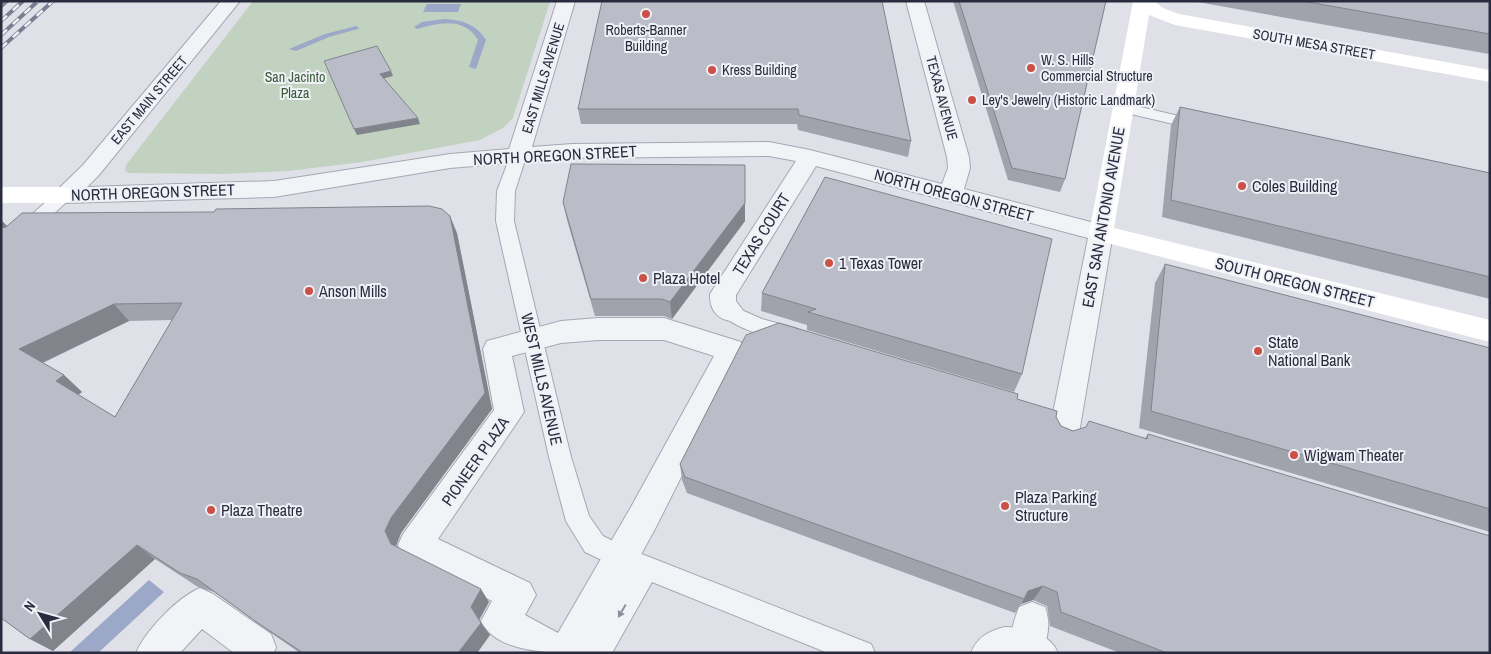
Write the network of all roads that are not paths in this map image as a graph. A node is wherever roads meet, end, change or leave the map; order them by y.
1 (231, 1) edge
2 (566, 1) edge
3 (915, 1) edge
4 (1143, 1) edge
5 (1490, 76) edge
6 (1123, 108) junction
7 (1214, 128) edge
8 (519, 154) junction
9 (810, 157) junction
10 (951, 194) junction
11 (1, 195) edge
12 (64, 195) junction
13 (1101, 233) junction
14 (14, 239) edge
15 (730, 312) joint
16 (1490, 331) edge
17 (534, 339) junction
18 (812, 342) edge
19 (1066, 422) dead end
20 (633, 563) junction
21 (1035, 638) edge
22 (154, 653) edge
23 (252, 653) edge
24 (559, 653) edge
25 (567, 653) edge
26 (597, 653) edge
27 (862, 653) edge
28 (984, 653) edge

1 - 12 street, EAST MAIN STREET
2 - 8 street, EAST MILLS AVENUE
3 - 10 street, TEXAS AVENUE
4 - 5 street, SOUTH MESA STREET
4 - 6 street, EAST SAN ANTONIO AVENUE
6 - 7 lane
6 - 13 street, EAST SAN ANTONIO AVENUE
8 - 9 street, NORTH OREGON STREET
8 - 12 street, NORTH OREGON STREET
8 - 17 lane, WEST MILLS AVENUE
9 - 10 street, NORTH OREGON STREET
9 - 15 street, TEXAS COURT
10 - 13 street, NORTH OREGON STREET
11 - 12 street, NORTH OREGON STREET
12 - 14 lane
13 - 16 street, SOUTH OREGON STREET
13 - 19 street, EAST SAN ANTONIO AVENUE
15 - 18 lane
17 - 20 lane, WEST MILLS AVENUE
17 - 20 street, PIONEER PLAZA
17 - 24 street, PIONEER PLAZA
20 - 25 street, PIONEER PLAZA
20 -> 26 lane
20 - 27 lane, WEST MILLS AVENUE
21 - 28 lane
22 - 23 street

